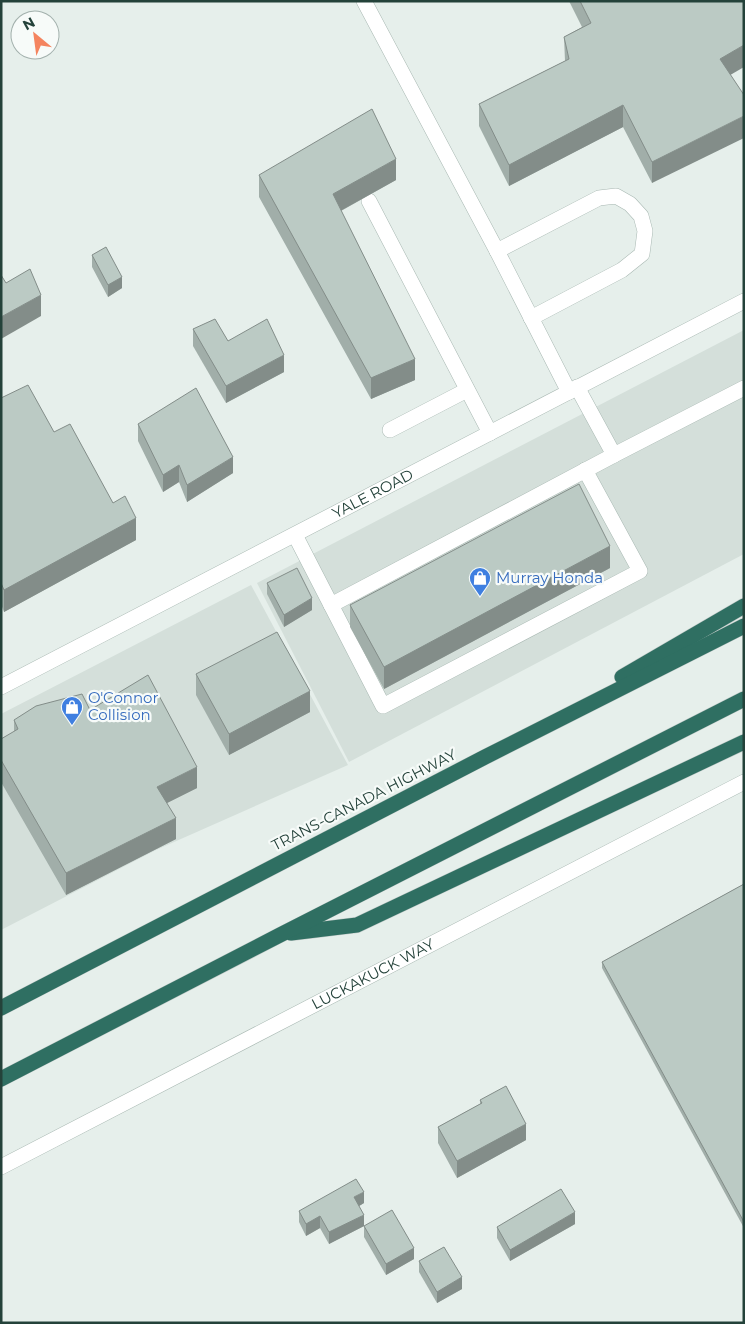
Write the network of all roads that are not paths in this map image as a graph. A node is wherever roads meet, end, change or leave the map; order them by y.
1 (364, 1) edge
2 (369, 201) dead end
3 (497, 251) junction
4 (744, 301) edge
5 (531, 318) junction
6 (744, 388) edge
7 (573, 389) junction
8 (467, 390) junction
9 (390, 430) dead end
10 (490, 433) junction
11 (614, 455) junction
12 (585, 470) junction
13 (295, 534) junction
14 (332, 604) junction
15 (744, 606) edge
16 (744, 626) edge
17 (1, 687) edge
18 (744, 699) edge
19 (744, 742) edge
20 (485, 757) junction
21 (744, 782) edge
22 (280, 934) junction
23 (1, 1008) edge
24 (1, 1079) edge
25 (1, 1167) edge

1 - 3 street
2 - 8 street
3 - 5 street
3 - 5 street
4 - 7 street, YALE ROAD
5 - 7 street
6 - 11 street
7 - 10 street, YALE ROAD
7 - 11 street
8 - 9 street
8 - 10 street
10 - 13 street, YALE ROAD
11 - 12 street
12 - 14 street
12 - 14 street
13 - 14 street
13 - 17 street, YALE ROAD
15 - 20 highway
16 - 20 highway, TRANS-CANADA HIGHWAY
18 - 22 highway
19 - 22 highway
20 - 23 highway, TRANS-CANADA HIGHWAY
21 - 25 street, LUCKAKUCK WAY
22 - 24 highway

